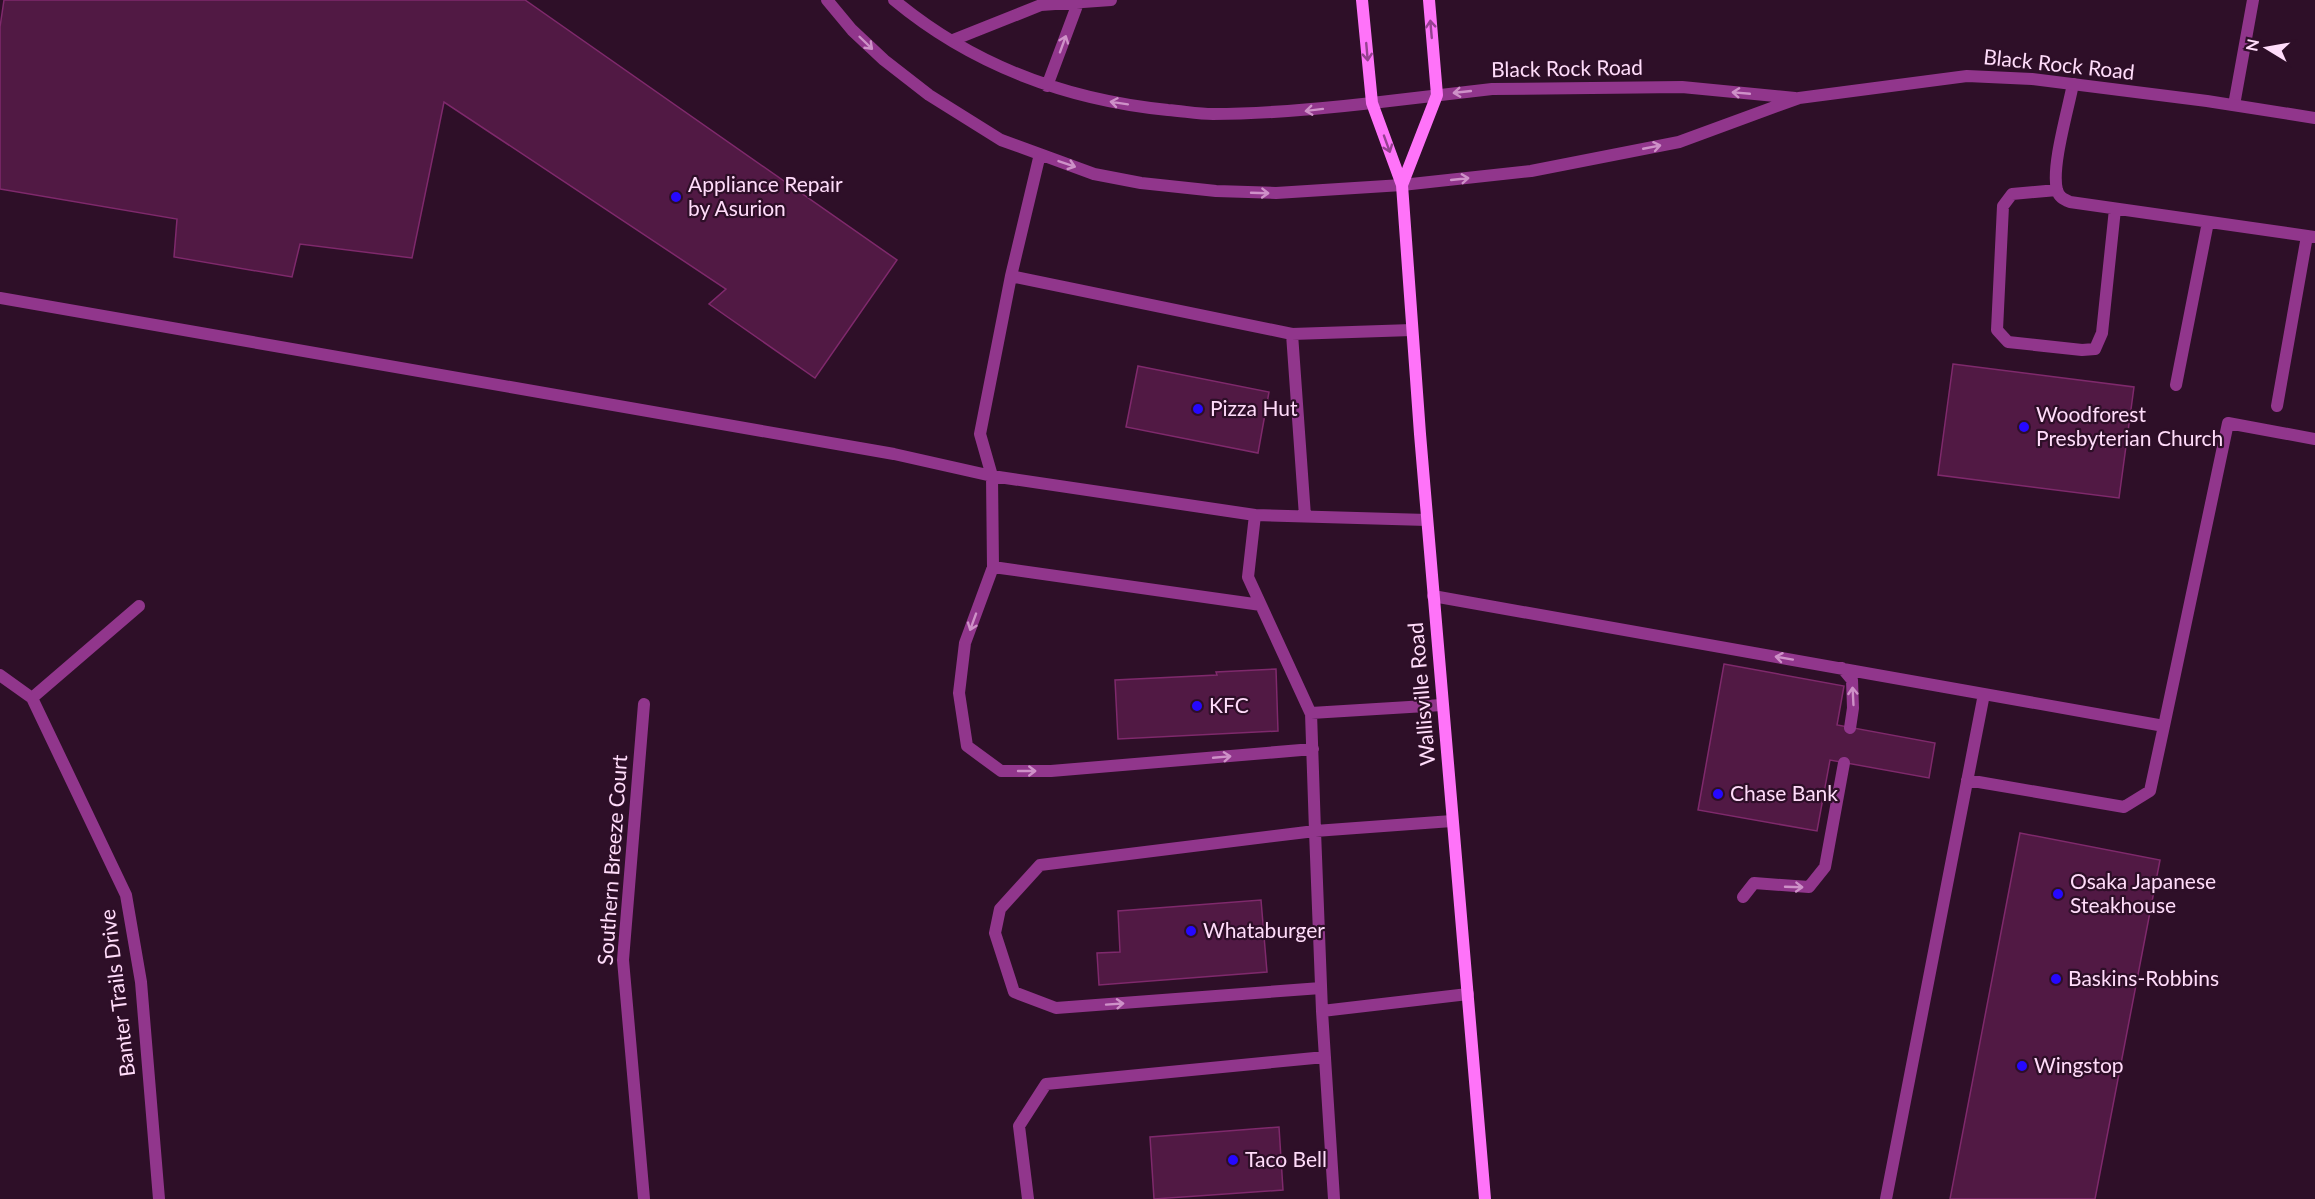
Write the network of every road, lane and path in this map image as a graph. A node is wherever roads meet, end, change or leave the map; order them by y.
1 (827, 0) edge
2 (894, 0) edge
3 (1111, 0) edge
4 (1362, 0) edge
5 (1429, 0) edge
6 (2253, 0) edge
7 (1078, 3) junction
8 (953, 40) junction
9 (2073, 84) junction
10 (1047, 86) junction
11 (1437, 94) junction
12 (1799, 98) junction
13 (1372, 103) junction
14 (2234, 105) junction
15 (2315, 118) edge
16 (1040, 154) junction
17 (1402, 185) junction
18 (2056, 190) junction
19 (2115, 209) junction
20 (2208, 222) junction
21 (2311, 237) edge
22 (1011, 276) junction
23 (0, 298) edge
24 (1412, 330) junction
25 (1292, 334) junction
26 (2176, 386) dead end
27 (2277, 406) dead end
28 (2315, 439) edge
29 (992, 476) junction
30 (1255, 515) junction
31 (1305, 516) junction
32 (1427, 520) junction
33 (993, 567) junction
34 (1433, 596) junction
35 (1261, 605) junction
36 (139, 606) dead end
37 (1842, 668) junction
38 (0, 675) edge
39 (1984, 694) junction
40 (32, 698) junction
41 (644, 704) dead end
42 (1442, 705) junction
43 (1311, 714) junction
44 (2164, 726) junction
45 (1850, 728) dead end
46 (1312, 749) junction
47 (1844, 763) dead end
48 (1967, 780) junction
49 (1452, 821) junction
50 (1315, 831) junction
51 (1743, 897) dead end
52 (1321, 988) junction
53 (1468, 994) junction
54 (1322, 1011) junction
55 (1325, 1057) junction
56 (159, 1199) edge
57 (644, 1199) edge
58 (1028, 1199) edge
59 (1334, 1199) edge
60 (1485, 1199) edge
61 (1886, 1199) edge

1 -> 16 street, Black Rock Road
2 - 8 street, Black Rock Road
3 - 7 street
4 -> 13 main road, Wallisville Road
11 -> 5 main road, Wallisville Road
6 - 14 street
7 - 8 street
10 -> 7 street
8 - 10 street, Black Rock Road
9 - 12 street, Black Rock Road
9 - 14 street, Black Rock Road
9 - 18 street
13 -> 10 street, Black Rock Road
12 -> 11 street, Black Rock Road
11 - 13 street, Black Rock Road
11 - 17 main road, Wallisville Road
17 -> 12 street, Black Rock Road
13 -> 17 main road, Wallisville Road
14 - 15 street, Black Rock Road
16 -> 17 street, Black Rock Road
16 - 22 street
17 - 24 main road, Wallisville Road
18 - 19 street
18 - 19 street
19 - 20 street
20 - 21 street
20 - 26 street
21 - 27 street
22 - 25 street
22 - 29 street
23 - 29 street
24 - 25 street
24 - 32 main road, Wallisville Road
25 - 31 street
28 - 44 street
29 - 30 street
29 - 33 street
30 - 31 street
30 - 35 street
31 - 32 street
32 - 34 main road, Wallisville Road
33 - 35 street
33 -> 46 street
37 -> 34 street
34 - 42 main road, Wallisville Road
35 - 43 street
36 - 40 street
37 - 39 street
45 -> 37 street
38 - 40 street, Banter Trails Drive
39 - 44 street
39 - 48 street
40 - 56 street, Banter Trails Drive
41 - 57 street, Southern Breeze Court
42 - 43 street
42 - 49 main road, Wallisville Road
43 - 46 street
44 - 48 street
46 - 50 street
51 -> 47 street
48 - 61 street
49 - 50 street
49 - 53 main road, Wallisville Road
50 - 52 street
50 -> 52 street
52 - 54 street
53 - 54 street
53 - 60 main road, Wallisville Road
54 - 55 street
55 - 58 street
55 - 59 street

